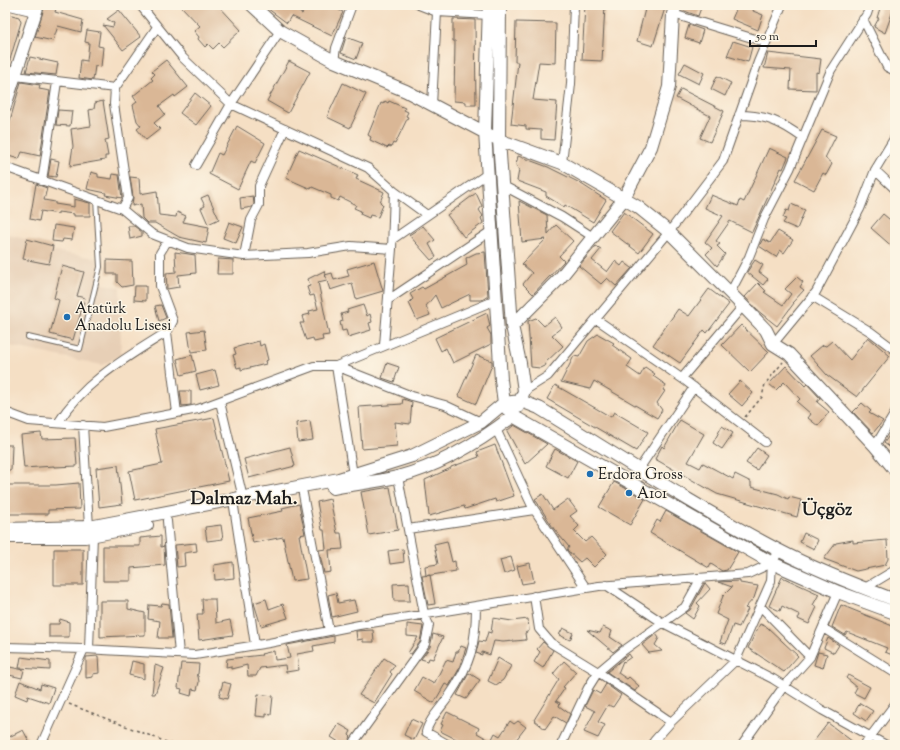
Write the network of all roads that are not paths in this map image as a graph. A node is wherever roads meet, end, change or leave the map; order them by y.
1 (6, 5) edge
2 (140, 5) edge
3 (252, 5) edge
4 (352, 5) edge
5 (419, 5) edge
6 (500, 5) edge
7 (574, 5) edge
8 (782, 5) edge
9 (870, 5) edge
10 (37, 8) edge
11 (438, 8) edge
12 (489, 10) edge
13 (675, 10) edge
14 (863, 19) junction
15 (157, 27) junction
16 (280, 30) junction
17 (765, 42) junction
18 (334, 61) junction
19 (895, 71) edge
20 (15, 76) junction
21 (57, 82) junction
22 (115, 88) junction
23 (231, 104) junction
24 (432, 104) junction
25 (5, 106) edge
26 (739, 115) junction
27 (285, 130) junction
28 (484, 132) junction
29 (895, 137) edge
30 (803, 138) junction
31 (499, 140) junction
32 (562, 163) junction
33 (196, 166) dead end
34 (5, 167) edge
35 (875, 170) junction
36 (487, 174) junction
37 (42, 181) junction
38 (502, 185) junction
39 (895, 189) edge
40 (394, 192) junction
41 (96, 198) junction
42 (623, 200) junction
43 (122, 209) junction
44 (427, 215) junction
45 (491, 231) junction
46 (669, 232) junction
47 (593, 237) junction
48 (393, 239) junction
49 (168, 240) junction
50 (392, 249) junction
51 (244, 256) junction
52 (730, 293) junction
53 (812, 296) junction
54 (388, 300) junction
55 (496, 300) junction
56 (743, 306) junction
57 (596, 319) junction
58 (512, 326) junction
59 (167, 332) junction
60 (28, 337) dead end
61 (384, 344) junction
62 (773, 344) junction
63 (895, 350) edge
64 (336, 366) junction
65 (682, 378) junction
66 (694, 387) junction
67 (522, 396) junction
68 (220, 402) junction
69 (504, 403) junction
70 (5, 412) edge
71 (176, 413) junction
72 (895, 413) edge
73 (513, 416) junction
74 (481, 422) junction
75 (58, 424) junction
76 (83, 425) junction
77 (496, 429) junction
78 (765, 442) dead end
79 (875, 446) junction
80 (639, 469) junction
81 (895, 470) edge
82 (353, 475) junction
83 (398, 477) junction
84 (303, 494) junction
85 (243, 498) junction
86 (234, 508) junction
87 (534, 510) junction
88 (167, 521) junction
89 (5, 529) edge
90 (408, 529) junction
91 (91, 531) junction
92 (5, 537) edge
93 (779, 551) junction
94 (772, 564) junction
95 (895, 570) edge
96 (701, 578) junction
97 (606, 585) junction
98 (586, 588) junction
99 (865, 588) junction
100 (838, 592) junction
101 (534, 596) junction
102 (895, 600) edge
103 (476, 606) junction
104 (760, 606) junction
105 (895, 613) edge
106 (424, 614) junction
107 (663, 623) junction
108 (823, 628) junction
109 (328, 631) junction
110 (255, 645) junction
111 (5, 647) edge
112 (86, 649) junction
113 (180, 654) junction
114 (810, 657) junction
115 (736, 660) junction
116 (598, 672) junction
117 (895, 673) edge
118 (784, 686) junction
119 (895, 704) edge
120 (671, 722) junction
121 (870, 737) junction
122 (41, 745) edge
123 (352, 745) edge
124 (449, 745) edge
125 (561, 745) edge
126 (656, 745) edge
127 (742, 745) edge
128 (864, 745) edge
129 (886, 745) edge

1 - 10 street
2 - 15 street
3 - 16 main road
4 - 18 street
5 - 11 street
6 - 31 main road
7 - 32 street
8 - 17 street
9 - 14 street
10 - 20 main road
11 - 12 street
11 - 24 street
12 - 28 main road
13 - 17 street
13 - 42 main road
14 - 19 street
14 - 30 street
15 - 22 street
15 - 23 street
16 - 18 main road
16 - 23 street
17 - 26 street
18 - 24 main road
20 - 21 street
20 - 25 main road
21 - 22 street
21 - 37 street
22 - 43 street
23 - 27 street
23 - 33 street
24 - 28 main road
26 - 30 street
26 - 46 street
27 - 40 street
27 - 51 street
28 - 31 main road
28 - 36 main road
29 - 35 street
30 - 52 street
31 - 32 main road
31 - 38 main road
32 - 42 main road
34 - 37 street
35 - 39 street
35 - 53 street
36 - 44 street
36 - 45 main road
37 - 41 street
38 - 47 street
38 - 58 main road
40 - 44 street
40 - 48 street
41 - 43 street
41 - 60 lane
42 - 46 main road
42 - 47 main road
43 - 49 street
44 - 48 street
45 - 54 street
45 - 55 main road
46 - 52 main road
46 - 57 street
47 - 58 main road
48 - 50 street
49 - 51 street
49 - 59 street
50 - 51 street
50 - 54 street
52 - 56 main road
53 - 62 street
53 - 63 street
54 - 61 street
55 - 61 street
55 - 69 main road
56 - 62 main road
56 - 65 street
57 - 65 street
57 - 67 street
58 - 67 main road
59 - 71 street
59 - 75 street
61 - 64 street
62 - 79 main road
64 - 68 street
64 - 74 street
64 - 82 street
65 - 66 street
66 - 78 street
66 - 80 street
67 - 69 main road
67 - 73 main road
67 - 80 main road
68 - 71 street
68 - 85 street
69 - 73 main road
69 - 74 main road
70 - 75 street
71 - 76 street
72 - 79 street
73 - 77 main road
73 - 94 main road
74 - 82 main road
75 - 76 street
76 - 91 street
77 - 83 main road
77 - 87 street
79 - 81 main road
80 - 93 main road
82 - 85 main road
83 - 84 main road
83 - 90 street
84 - 86 main road
84 - 109 street
85 - 91 main road
86 - 88 main road
86 - 110 street
87 - 90 street
87 - 98 street
88 - 91 main road
88 - 113 street
89 - 91 main road
90 - 106 street
91 - 92 main road
91 - 112 street
93 - 94 street
93 - 99 main road
94 - 96 street
94 - 100 main road
94 - 104 street
95 - 99 street
96 - 97 street
96 - 107 street
97 - 98 street
97 - 107 street
98 - 101 street
99 - 102 main road
100 - 105 main road
100 - 108 street
101 - 103 street
101 - 116 street
103 - 106 street
103 - 124 street
104 - 114 street
104 - 115 street
106 - 109 street
106 - 123 street
107 - 115 street
107 - 116 street
108 - 114 street
108 - 117 street
109 - 110 street
110 - 113 street
111 - 112 street
112 - 113 street
112 - 122 street
114 - 118 street
115 - 118 street
115 - 120 street
116 - 120 street
116 - 125 street
118 - 121 street
118 - 127 street
119 - 121 street
120 - 126 street
121 - 128 street
121 - 129 street

